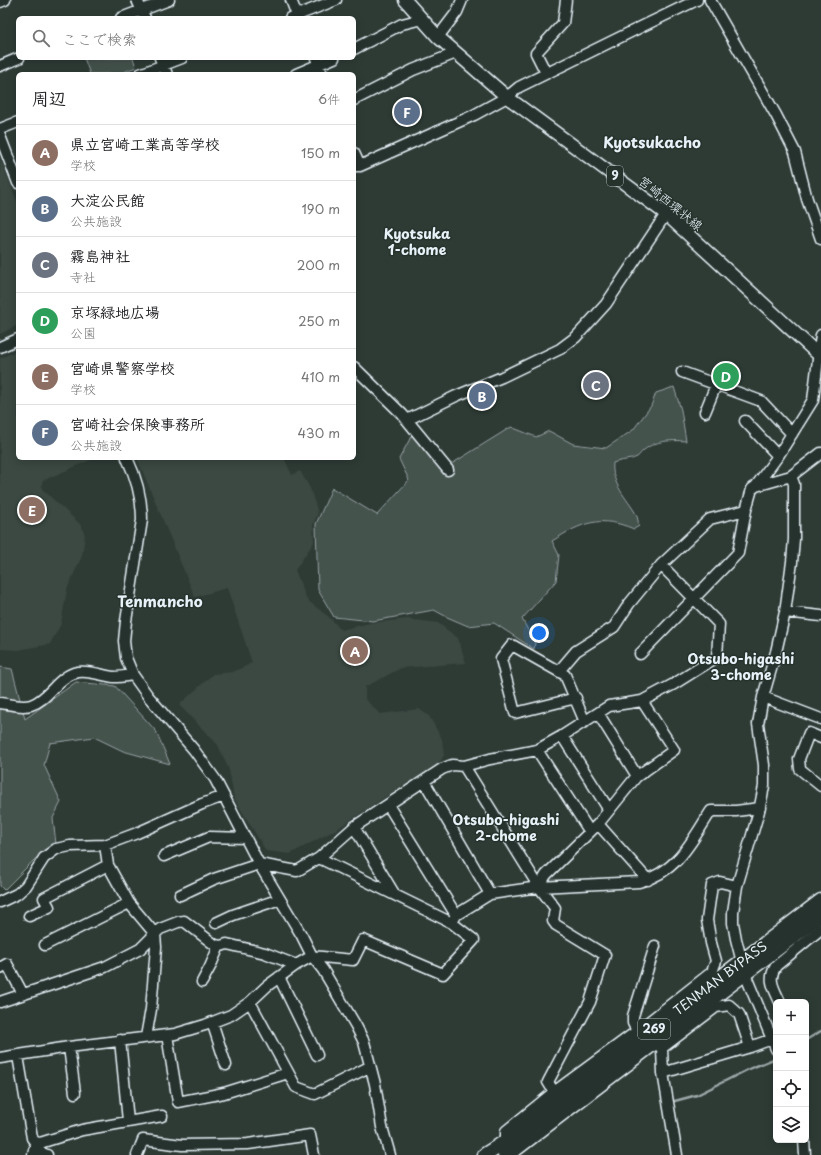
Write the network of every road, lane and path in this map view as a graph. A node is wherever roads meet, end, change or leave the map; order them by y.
1 (5, 0) edge
2 (137, 0) edge
3 (169, 0) edge
4 (291, 0) edge
5 (336, 0) edge
6 (405, 0) edge
7 (462, 0) edge
8 (566, 0) edge
9 (698, 0) edge
10 (710, 0) edge
11 (0, 2) edge
12 (143, 14) edge
13 (132, 16) edge
14 (295, 16) edge
15 (297, 16) edge
16 (422, 19) junction
17 (438, 36) junction
18 (356, 48) edge
19 (456, 53) junction
20 (16, 59) edge
21 (177, 60) edge
22 (330, 60) edge
23 (0, 66) edge
24 (163, 66) edge
25 (319, 66) edge
26 (146, 72) edge
27 (302, 72) edge
28 (546, 73) junction
29 (507, 97) junction
30 (356, 99) edge
31 (16, 123) edge
32 (0, 129) edge
33 (0, 136) edge
34 (357, 166) edge
35 (16, 178) edge
36 (666, 214) junction
37 (821, 239) edge
38 (821, 335) edge
39 (16, 340) edge
40 (0, 347) edge
41 (820, 356) edge
42 (356, 369) edge
43 (682, 372) dead end
44 (716, 385) junction
45 (705, 412) dead end
46 (407, 420) junction
47 (745, 421) dead end
48 (792, 434) junction
49 (821, 454) edge
50 (778, 456) junction
51 (128, 460) edge
52 (448, 470) dead end
53 (790, 476) junction
54 (756, 486) junction
55 (746, 510) junction
56 (661, 565) junction
57 (694, 599) junction
58 (785, 612) junction
59 (821, 616) edge
60 (640, 654) dead end
61 (558, 671) junction
62 (133, 675) junction
63 (763, 697) junction
64 (576, 698) junction
65 (642, 701) junction
66 (0, 703) edge
67 (598, 713) junction
68 (821, 719) edge
69 (584, 722) junction
70 (562, 736) junction
71 (821, 738) edge
72 (537, 750) junction
73 (464, 766) junction
74 (637, 776) junction
75 (424, 781) junction
76 (821, 786) edge
77 (224, 796) junction
78 (388, 805) junction
79 (760, 808) junction
80 (609, 810) junction
81 (598, 824) junction
82 (354, 827) junction
83 (590, 832) junction
84 (246, 838) junction
85 (105, 845) junction
86 (164, 856) dead end
87 (319, 858) junction
88 (259, 864) junction
89 (108, 865) junction
90 (648, 880) junction
91 (539, 886) junction
92 (737, 886) junction
93 (490, 894) junction
94 (395, 895) junction
95 (180, 896) dead end
96 (280, 899) junction
97 (821, 901) edge
98 (0, 902) edge
99 (130, 902) junction
100 (821, 915) edge
101 (29, 916) dead end
102 (454, 919) junction
103 (216, 923) dead end
104 (821, 929) edge
105 (155, 934) junction
106 (45, 945) dead end
107 (219, 946) junction
108 (654, 946) dead end
109 (312, 956) junction
110 (296, 965) junction
111 (0, 968) edge
112 (743, 968) junction
113 (279, 977) junction
114 (202, 982) dead end
115 (23, 994) junction
116 (779, 999) edge
117 (0, 1002) edge
118 (250, 1002) junction
119 (212, 1022) junction
120 (637, 1031) junction
121 (167, 1035) junction
122 (146, 1037) junction
123 (772, 1039) joint
124 (120, 1040) junction
125 (658, 1046) junction
126 (69, 1047) junction
127 (750, 1047) junction
128 (317, 1055) dead end
129 (18, 1056) junction
130 (0, 1058) edge
131 (226, 1065) dead end
132 (369, 1066) junction
133 (288, 1073) junction
134 (663, 1073) junction
135 (554, 1092) junction
136 (75, 1093) dead end
137 (162, 1116) dead end
138 (128, 1121) junction
139 (804, 1143) edge
140 (506, 1148) edge
141 (33, 1155) edge
142 (47, 1155) edge
143 (137, 1155) edge
144 (314, 1155) edge
145 (390, 1155) edge
146 (484, 1155) edge
147 (677, 1155) edge
148 (805, 1155) edge

1 - 11 street
2 - 12 street
3 - 12 street
4 - 14 street
5 - 15 street
6 - 16 main road, 宮崎西環状線 / 9
7 - 17 street
8 - 28 street
9 - 28 street
10 - 37 street
12 - 13 street
16 - 17 main road, 宮崎西環状線 / 9
16 - 18 street
17 - 19 main road, 宮崎西環状線 / 9
19 - 29 main road, 宮崎西環状線 / 9
19 - 30 street
20 - 23 street
21 - 24 street
22 - 25 street
24 - 26 street
25 - 27 street
28 - 29 street
29 - 34 street
29 - 36 main road, 宮崎西環状線 / 9
31 - 32 street
33 - 35 street
36 - 41 main road, 宮崎西環状線 / 9
36 - 46 street
38 - 41 street
39 - 40 street
41 - 48 street
42 - 46 street
43 - 44 street
44 - 45 street
44 - 48 street
46 - 52 street
47 - 50 street
48 - 50 street
49 - 53 street
50 - 54 street
51 - 62 street
53 - 54 street
53 - 58 street
54 - 55 street
55 - 56 street
55 - 57 street
56 - 57 street
56 - 61 street
57 - 60 street
57 - 65 street
58 - 59 street
58 - 63 street
61 - 64 street
61 - 64 street
62 - 66 street
62 - 77 street
63 - 68 street
63 - 79 street
64 - 69 street
65 - 67 street
65 - 74 street
67 - 69 street
67 - 74 street
69 - 70 street
70 - 72 street
70 - 80 street
71 - 76 street
72 - 73 street
72 - 83 street
73 - 75 street
73 - 91 street
74 - 80 street
75 - 78 street
75 - 93 street
77 - 84 street
77 - 85 street
78 - 82 street
78 - 102 street
79 - 90 street
79 - 92 street
80 - 81 street
81 - 83 street
81 - 90 street
82 - 87 street
82 - 94 street
83 - 91 street
84 - 86 street
84 - 88 street
85 - 89 street
85 - 98 street
87 - 88 street
87 - 94 street
88 - 95 street
88 - 96 street
89 - 99 street
89 - 101 street
90 - 91 street
91 - 93 street
91 - 135 street
92 - 112 street
92 - 120 street
93 - 102 street
94 - 102 street
96 - 103 street
96 - 109 street
97 - 112 highway, TENMAN BYPASS / 269
99 - 105 street
99 - 106 street
100 - 112 highway, TENMAN BYPASS / 269
102 - 109 street
104 - 116 street
105 - 107 street
105 - 115 street
105 - 122 street
107 - 110 street
107 - 114 street
108 - 120 street
109 - 110 street
109 - 132 street
110 - 113 street
111 - 115 street
112 - 123 street
112 - 125 highway, TENMAN BYPASS / 269
112 - 140 highway, TENMAN BYPASS / 269
113 - 118 street
113 - 128 street
115 - 117 street
118 - 119 street
118 - 133 street
119 - 121 street
119 - 131 street
120 - 135 street
121 - 122 street
121 - 133 street
122 - 124 street
123 - 127 street
124 - 126 street
124 - 138 street
125 - 127 street
125 - 134 street
125 - 140 highway, TENMAN BYPASS / 269
126 - 129 street
126 - 136 street
127 - 134 street
129 - 130 street
129 - 138 street
132 - 133 street
132 - 145 street
134 - 147 street
135 - 140 street
137 - 138 street
139 - 148 street
140 - 146 highway, TENMAN BYPASS / 269
141 - 142 street
143 - 144 street

